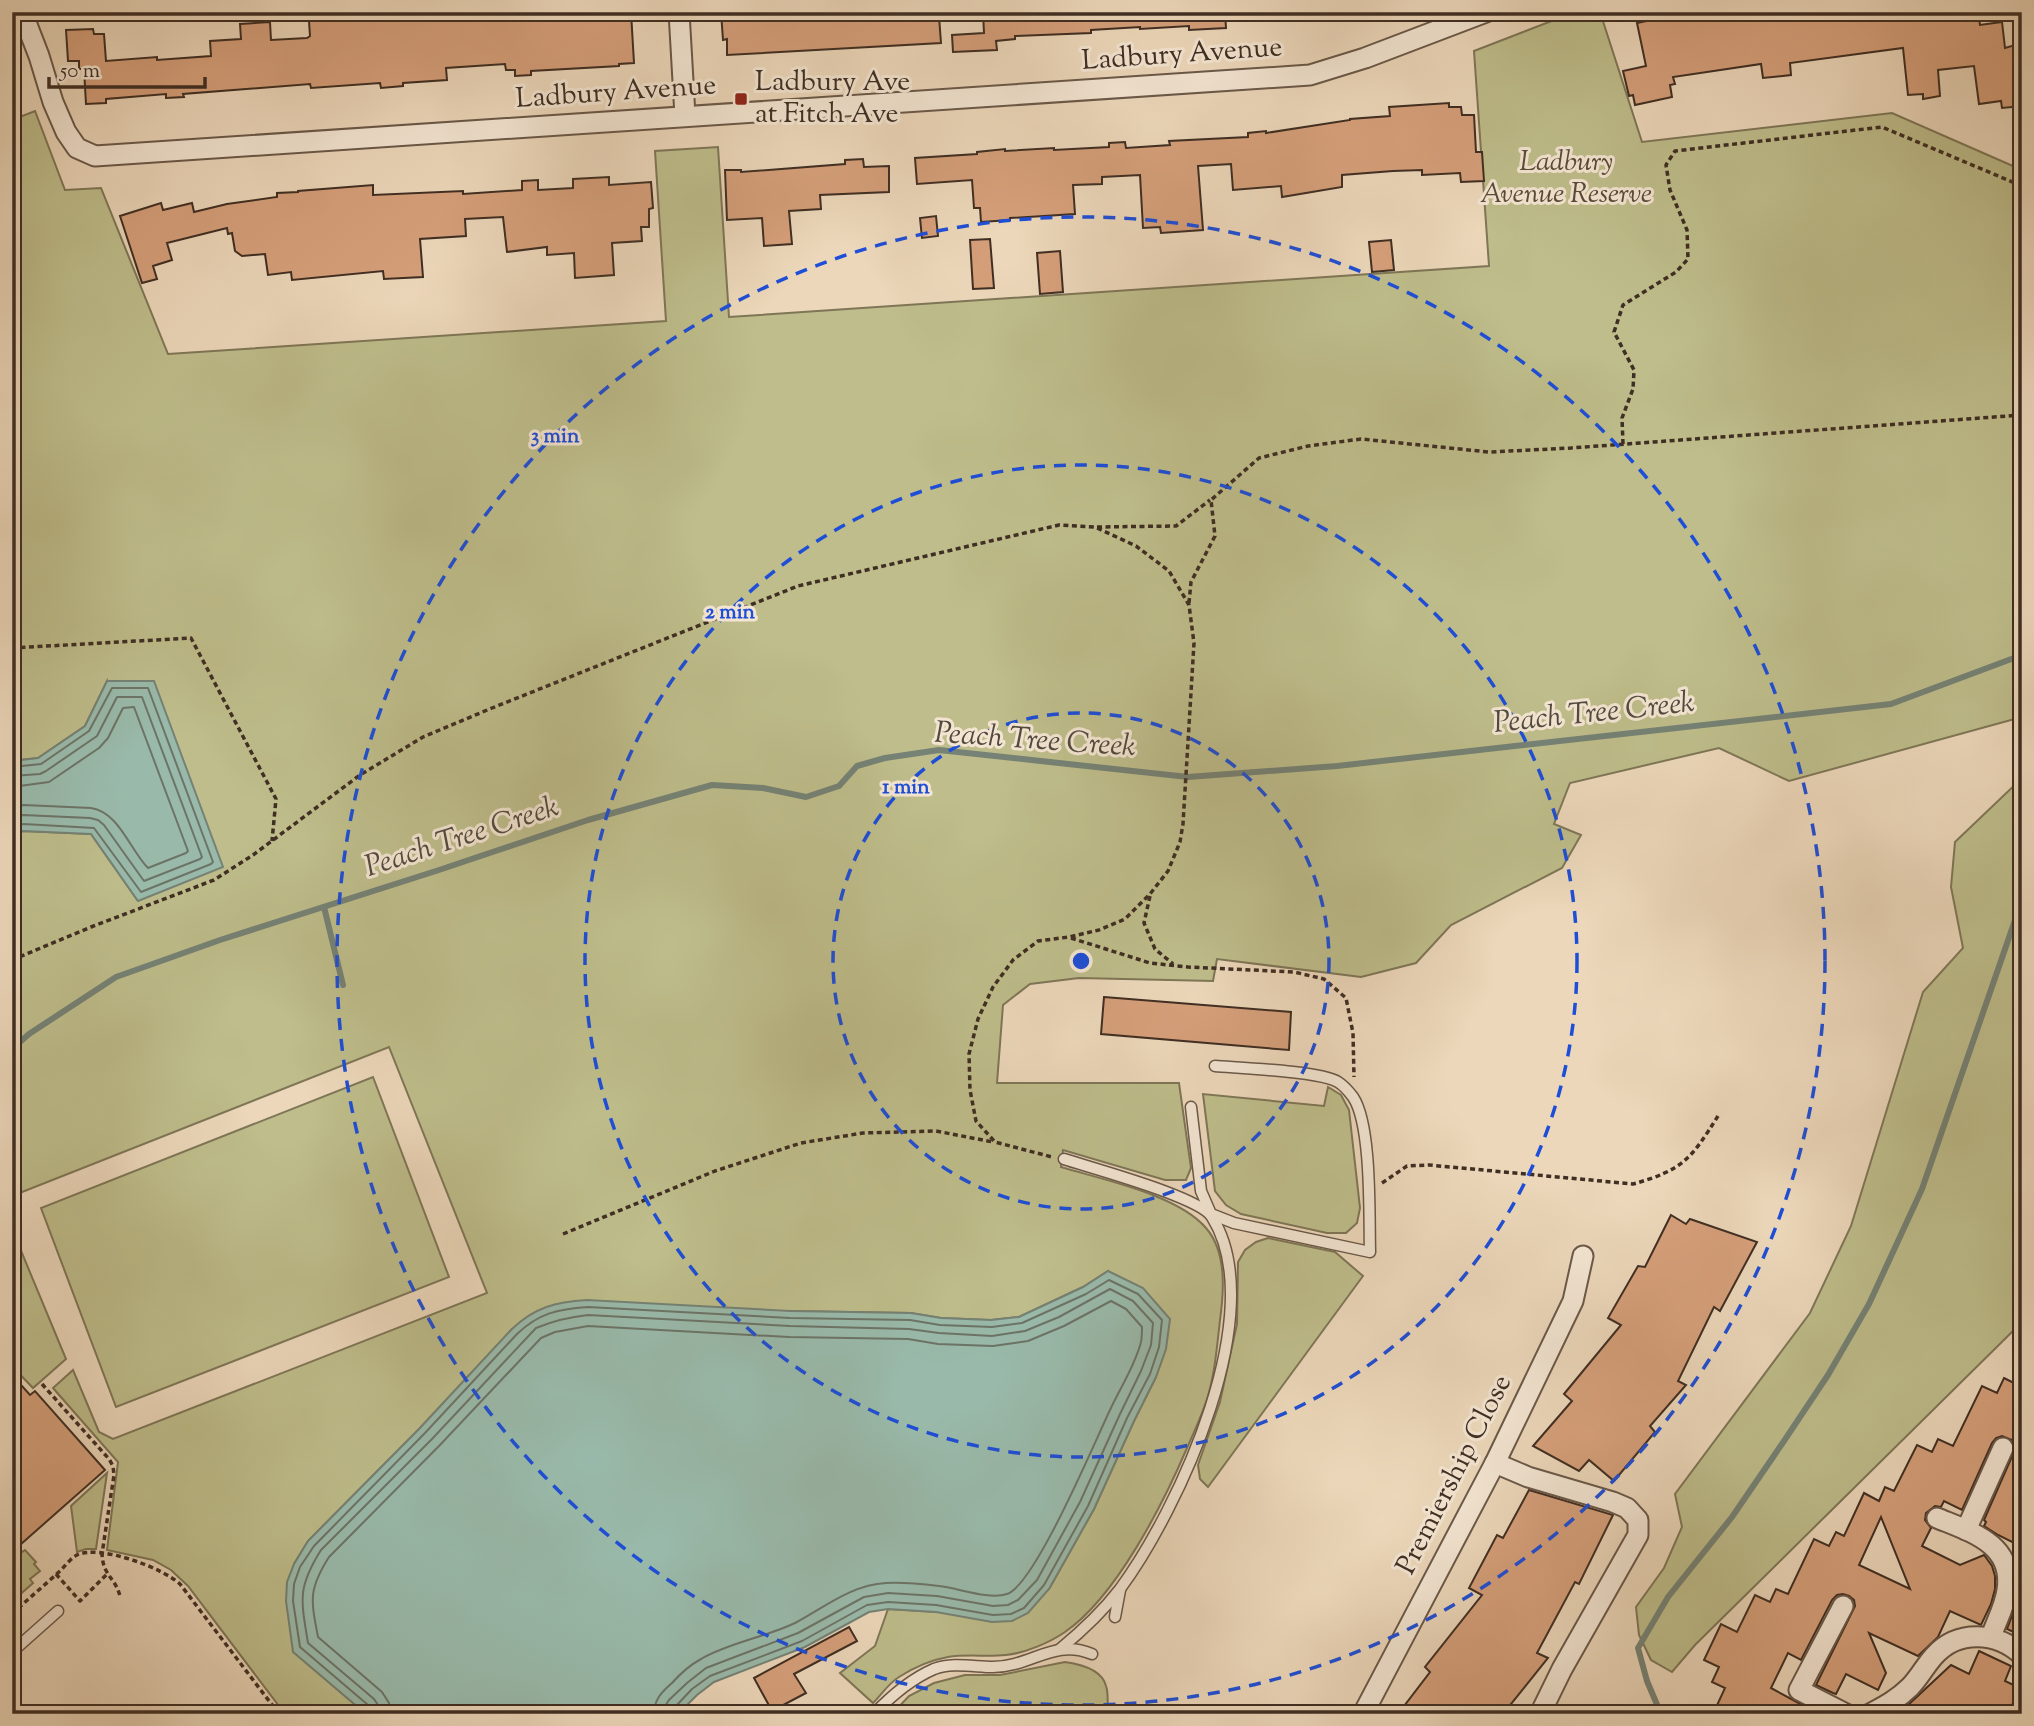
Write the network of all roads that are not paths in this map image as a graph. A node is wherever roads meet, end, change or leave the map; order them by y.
1 (22, 12) edge
2 (678, 12) edge
3 (1486, 12) edge
4 (685, 116) junction
5 (1215, 1066) dead end
6 (1191, 1107) dead end
7 (1064, 1160) road end
8 (1211, 1214) junction
9 (1583, 1256) dead end
10 (2004, 1448) dead end
11 (1495, 1463) junction
12 (1937, 1518) dead end
13 (1966, 1530) junction
14 (1120, 1589) junction
15 (1843, 1606) dead end
16 (58, 1611) dead end
17 (1115, 1617) dead end
18 (1991, 1637) junction
19 (1060, 1648) junction
20 (12, 1652) edge
21 (1092, 1654) dead end
22 (2022, 1655) edge
23 (874, 1714) edge
24 (1363, 1714) edge
25 (1540, 1714) edge
26 (1846, 1714) edge
27 (1870, 1714) edge

1 - 4 street, Ladbury Avenue
2 - 4 street
3 - 4 street, Ladbury Avenue
5 - 8 lane
6 - 8 lane
7 - 8 lane
8 - 14 lane
9 - 11 street, Premiership Close
10 - 13 street
11 - 24 street, Premiership Close
11 - 25 street
12 - 13 street
13 - 18 street
14 - 17 lane
14 - 19 lane
15 - 26 street
16 - 20 lane
18 - 22 street
18 - 27 street
19 - 21 lane
19 - 23 lane

